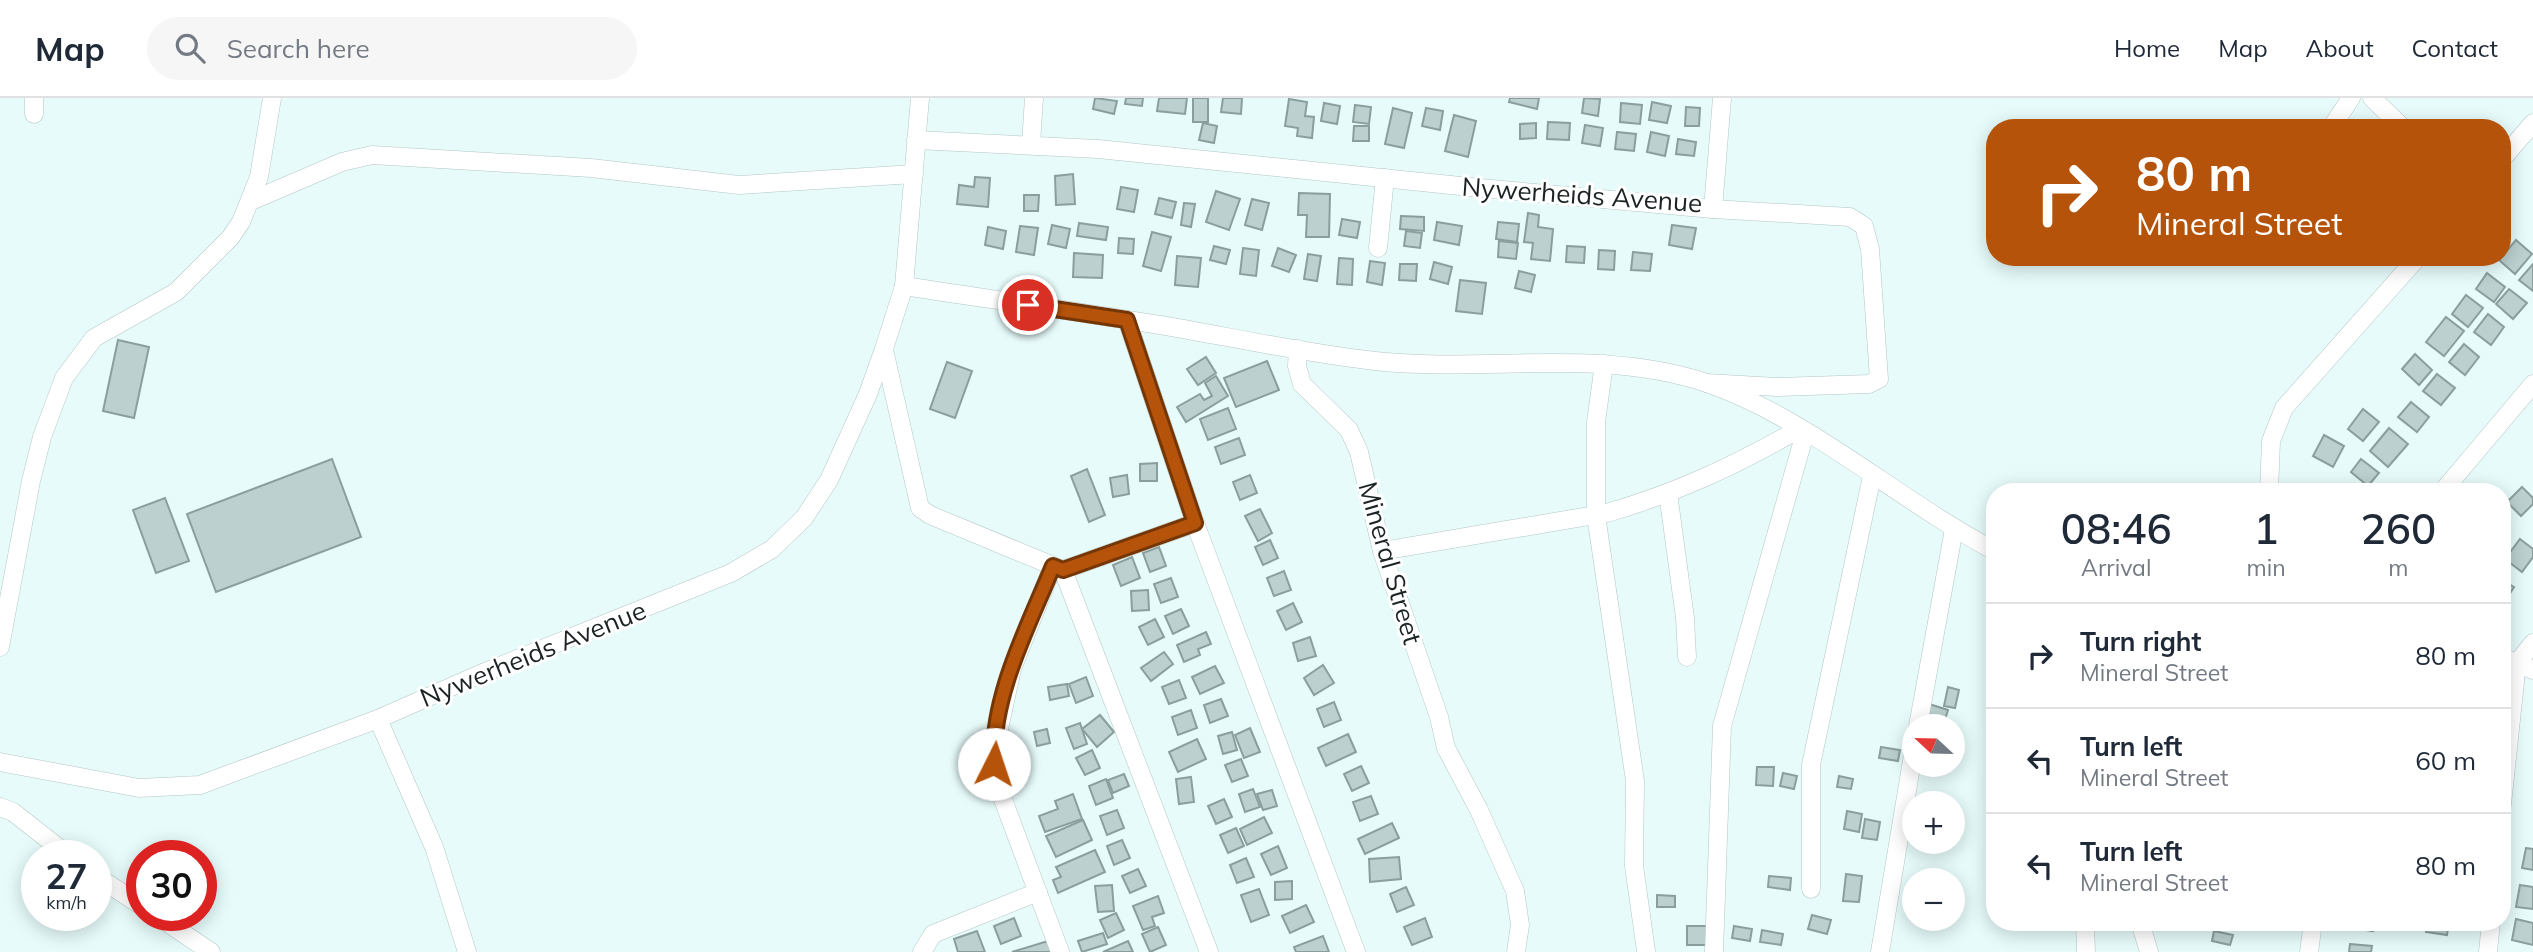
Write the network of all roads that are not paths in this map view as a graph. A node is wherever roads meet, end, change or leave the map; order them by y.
1 (272, 98) edge
2 (920, 98) edge
3 (1034, 98) edge
4 (1722, 98) edge
5 (2351, 98) edge
6 (2376, 99) edge
7 (2337, 119) edge
8 (2395, 119) edge
9 (2533, 123) edge
10 (916, 140) junction
11 (1031, 144) junction
12 (2511, 149) edge
13 (914, 174) junction
14 (1385, 178) junction
15 (251, 201) junction
16 (1713, 209) junction
17 (1378, 248) dead end
18 (2410, 266) edge
19 (904, 286) junction
20 (1127, 320) junction
21 (884, 349) junction
22 (1298, 349) junction
23 (1604, 364) junction
24 (1706, 383) junction
25 (2533, 384) edge
26 (1802, 431) junction
27 (1872, 476) junction
28 (2269, 483) edge
29 (2450, 483) edge
30 (1668, 493) junction
31 (1596, 515) junction
32 (1195, 523) junction
33 (1954, 529) junction
34 (1986, 546) edge
35 (1382, 551) junction
36 (1058, 568) junction
37 (2533, 643) edge
38 (0, 647) edge
39 (1687, 657) dead end
40 (2517, 663) edge
41 (1920, 714) edge
42 (379, 719) junction
43 (2511, 719) edge
44 (0, 762) edge
45 (1909, 777) edge
46 (0, 807) edge
47 (49, 840) edge
48 (1811, 888) dead end
49 (1038, 892) junction
50 (180, 931) edge
51 (2085, 931) edge
52 (2143, 931) edge
53 (2312, 931) edge
54 (2490, 931) edge
55 (1646, 951) edge
56 (211, 952) edge
57 (467, 952) edge
58 (922, 952) edge
59 (1060, 952) edge
60 (1209, 952) edge
61 (1356, 952) edge
62 (1516, 952) edge
63 (1714, 952) edge
64 (1880, 952) edge
65 (2086, 952) edge
66 (2149, 952) edge
67 (2309, 952) edge
68 (2488, 952) edge

1 - 15 street
2 - 10 street
3 - 11 street
4 - 16 street, Nywerheids Avenue
5 - 7 street
6 - 8 street
9 - 12 street
10 - 11 street, Nywerheids Avenue
10 - 13 street
11 - 14 street, Nywerheids Avenue
13 - 15 street
13 - 19 street
14 - 16 street, Nywerheids Avenue
14 - 17 street
15 - 38 street
16 - 24 street
18 - 28 street
19 - 20 street
19 - 21 street, Nywerheids Avenue
20 - 22 street
20 - 32 street
21 - 36 street
21 - 42 street, Nywerheids Avenue
22 - 23 street
22 - 35 street, Mineral Street
23 - 24 street
23 - 31 street
24 - 26 street
25 - 29 street
26 - 27 street
26 - 30 street
26 - 63 street
27 - 33 street
27 - 48 street
30 - 31 street
30 - 39 street
31 - 35 street
31 - 55 street
32 - 36 street
32 - 61 street
33 - 34 street
33 - 41 street
35 - 62 street, Mineral Street
36 - 49 street
36 - 60 street
37 - 40 street
40 - 43 street
42 - 44 street, Nywerheids Avenue
42 - 57 street
45 - 64 street
46 - 47 street
49 - 58 street
49 - 59 street
50 - 56 street
51 - 65 street
52 - 66 street
53 - 67 street
54 - 68 street

